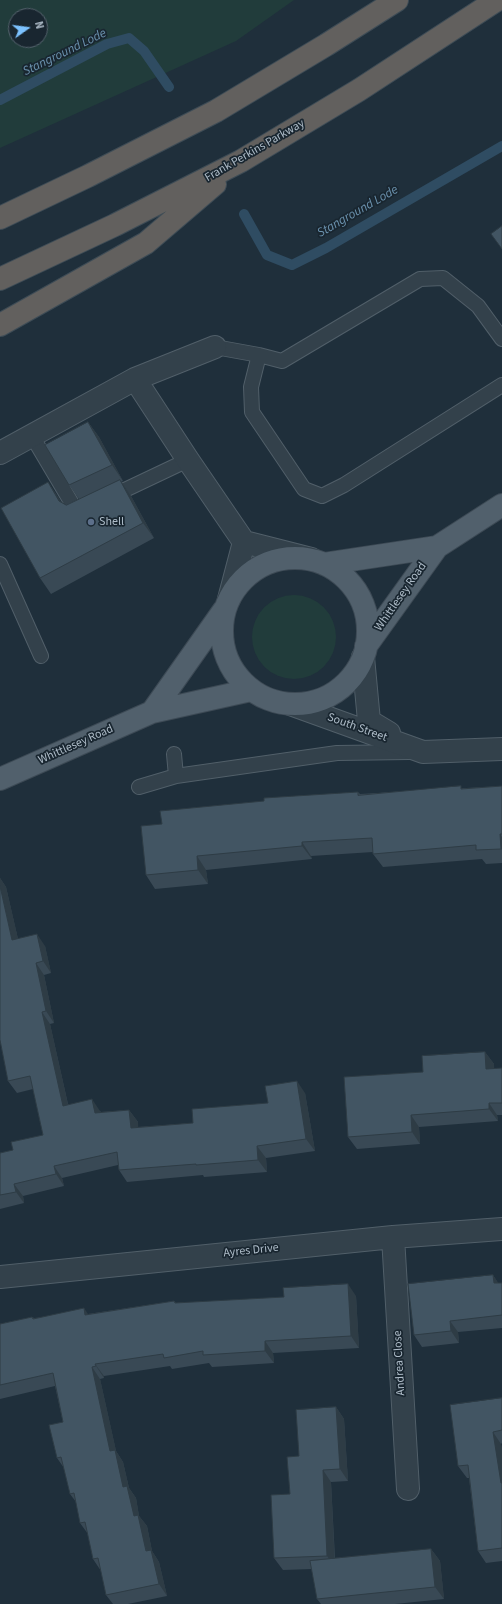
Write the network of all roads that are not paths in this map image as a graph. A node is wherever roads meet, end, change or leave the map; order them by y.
1 (397, 0) edge
2 (497, 0) edge
3 (241, 161) junction
4 (0, 218) edge
5 (0, 279) edge
6 (0, 325) edge
7 (502, 340) edge
8 (215, 347) joint
9 (259, 355) junction
10 (135, 379) junction
11 (502, 385) edge
12 (32, 436) junction
13 (0, 453) edge
14 (188, 460) junction
15 (502, 505) edge
16 (244, 542) junction
17 (437, 547) junction
18 (318, 562) junction
19 (0, 564) edge
20 (227, 603) junction
21 (364, 652) junction
22 (41, 656) dead end
23 (251, 690) junction
24 (290, 704) junction
25 (152, 712) junction
26 (502, 749) edge
27 (423, 752) junction
28 (174, 754) dead end
29 (176, 776) junction
30 (0, 779) edge
31 (139, 787) dead end
32 (502, 1229) edge
33 (393, 1236) junction
34 (0, 1276) edge
35 (408, 1489) dead end

1 - 4 highway
2 - 3 highway, Frank Perkins Parkway
3 - 5 highway, Frank Perkins Parkway
3 - 6 highway
7 - 9 lane
8 - 9 lane
8 - 10 street
9 - 11 lane
10 - 12 street
10 - 14 street
12 - 13 street
12 - 14 lane
14 - 16 street
15 - 17 main road, Whittlesey Road
16 - 18 street
16 - 20 street
17 - 18 main road, Whittlesey Road
17 - 21 main road, Whittlesey Road
18 - 20 main road, Whittlesey Road
18 - 21 main road
19 - 22 lane
20 - 23 main road, Whittlesey Road
20 - 25 main road
21 - 24 main road, Whittlesey Road
21 - 27 street, South Street
23 - 24 main road, Whittlesey Road
23 - 25 main road, Whittlesey Road
24 - 27 street, South Street
25 - 30 main road, Whittlesey Road
26 - 27 street, South Street
27 - 29 lane
28 - 29 lane
29 - 31 lane
32 - 33 street, Ayres Drive
33 - 34 street, Ayres Drive
33 - 35 street, Andrea Close

